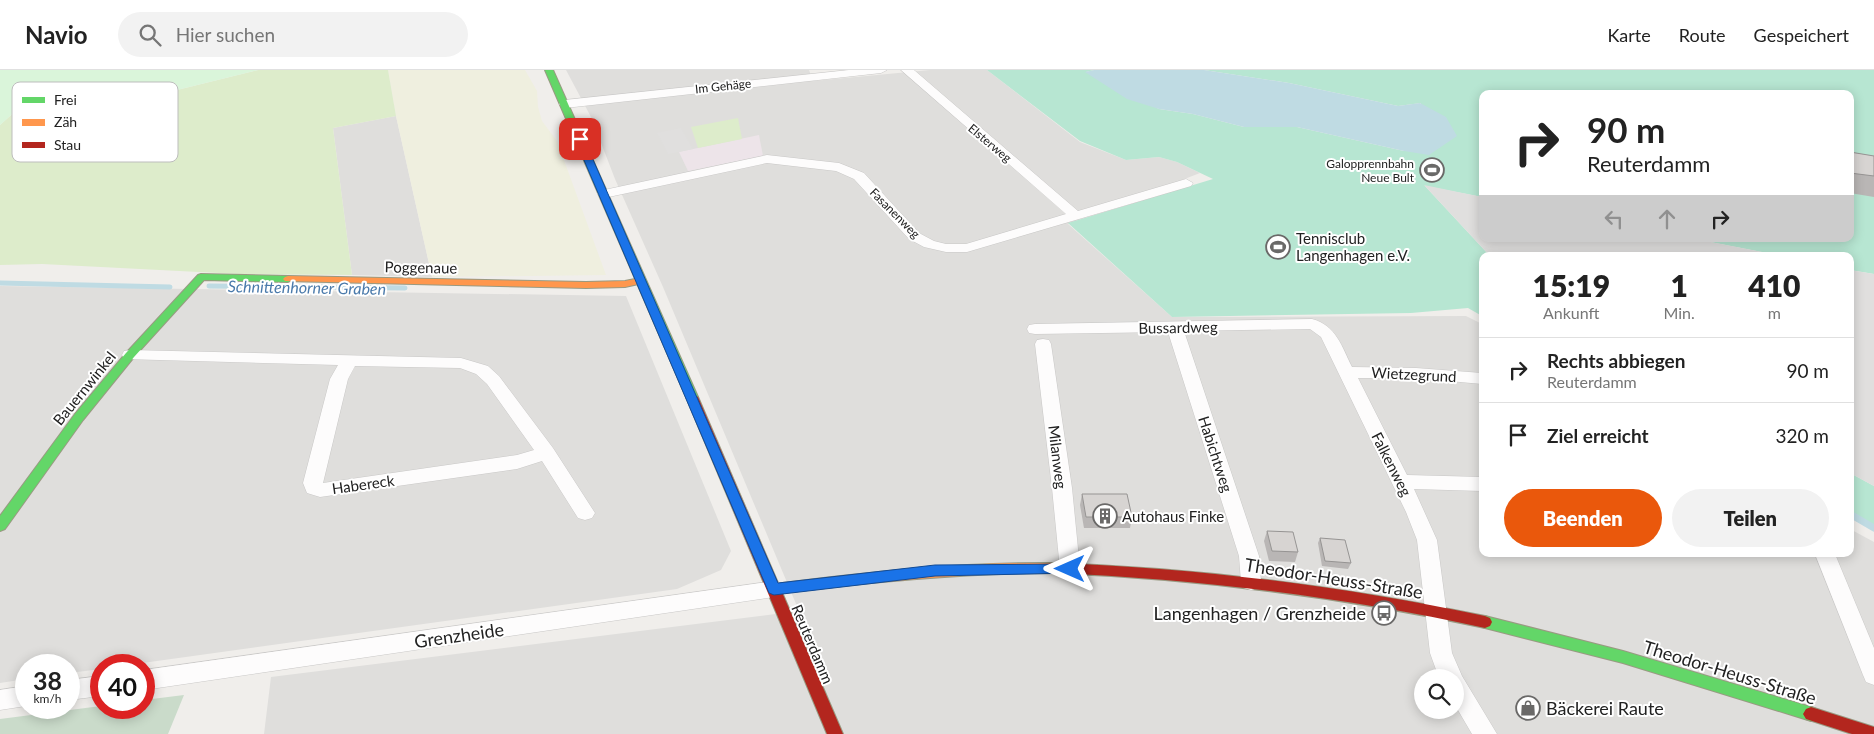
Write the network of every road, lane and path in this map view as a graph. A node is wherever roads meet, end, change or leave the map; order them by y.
1 (549, 70) edge
2 (881, 70) edge
3 (907, 70) edge
4 (565, 104) junction
5 (1186, 183) dead end
6 (604, 194) junction
7 (1075, 216) junction
8 (201, 277) joint
9 (640, 281) junction
10 (1176, 327) junction
11 (1320, 327) joint
12 (1039, 336) joint
13 (130, 355) junction
14 (350, 360) junction
15 (1346, 372) junction
16 (1479, 378) edge
17 (546, 454) junction
18 (1402, 482) junction
19 (1479, 484) edge
20 (585, 513) dead end
21 (0, 526) edge
22 (1825, 557) edge
23 (1070, 569) junction
24 (1251, 582) junction
25 (774, 589) junction
26 (1436, 611) junction
27 (1446, 669) edge
28 (1874, 676) edge
29 (155, 678) edge
30 (15, 698) edge
31 (1464, 699) edge
32 (0, 700) edge
33 (835, 734) edge
34 (1485, 734) edge
35 (1874, 734) edge

1 - 4 street, Reuterdamm
2 - 4 street, Im Gehäge
3 - 7 street, Elsterweg
4 - 6 street, Reuterdamm
5 - 7 street, Fasanenweg
6 - 7 street, Fasanenweg
6 - 9 street, Reuterdamm
8 - 9 street, Poggenaue
8 - 13 street, Bauernwinkel
9 - 25 street, Reuterdamm
10 - 11 street, Bussardweg
10 - 12 street, Bussardweg
10 - 24 street, Habichtweg
11 - 15 street, Falkenweg
12 - 23 street, Milanweg
13 - 14 street
13 - 21 street, Bauernwinkel
14 - 17 street
14 - 17 street, Habereck
15 - 16 street, Wietzegrund
15 - 18 street, Falkenweg
17 - 20 street
18 - 19 street
18 - 26 street, Falkenweg
22 - 28 street
23 - 24 street, Theodor-Heuss-Straße
23 - 25 street, Theodor-Heuss-Straße
24 - 26 street, Theodor-Heuss-Straße
25 - 29 street, Grenzheide
25 - 33 street, Reuterdamm
26 - 27 street, Falkenweg
26 - 35 street, Theodor-Heuss-Straße
30 - 32 street
31 - 34 street

